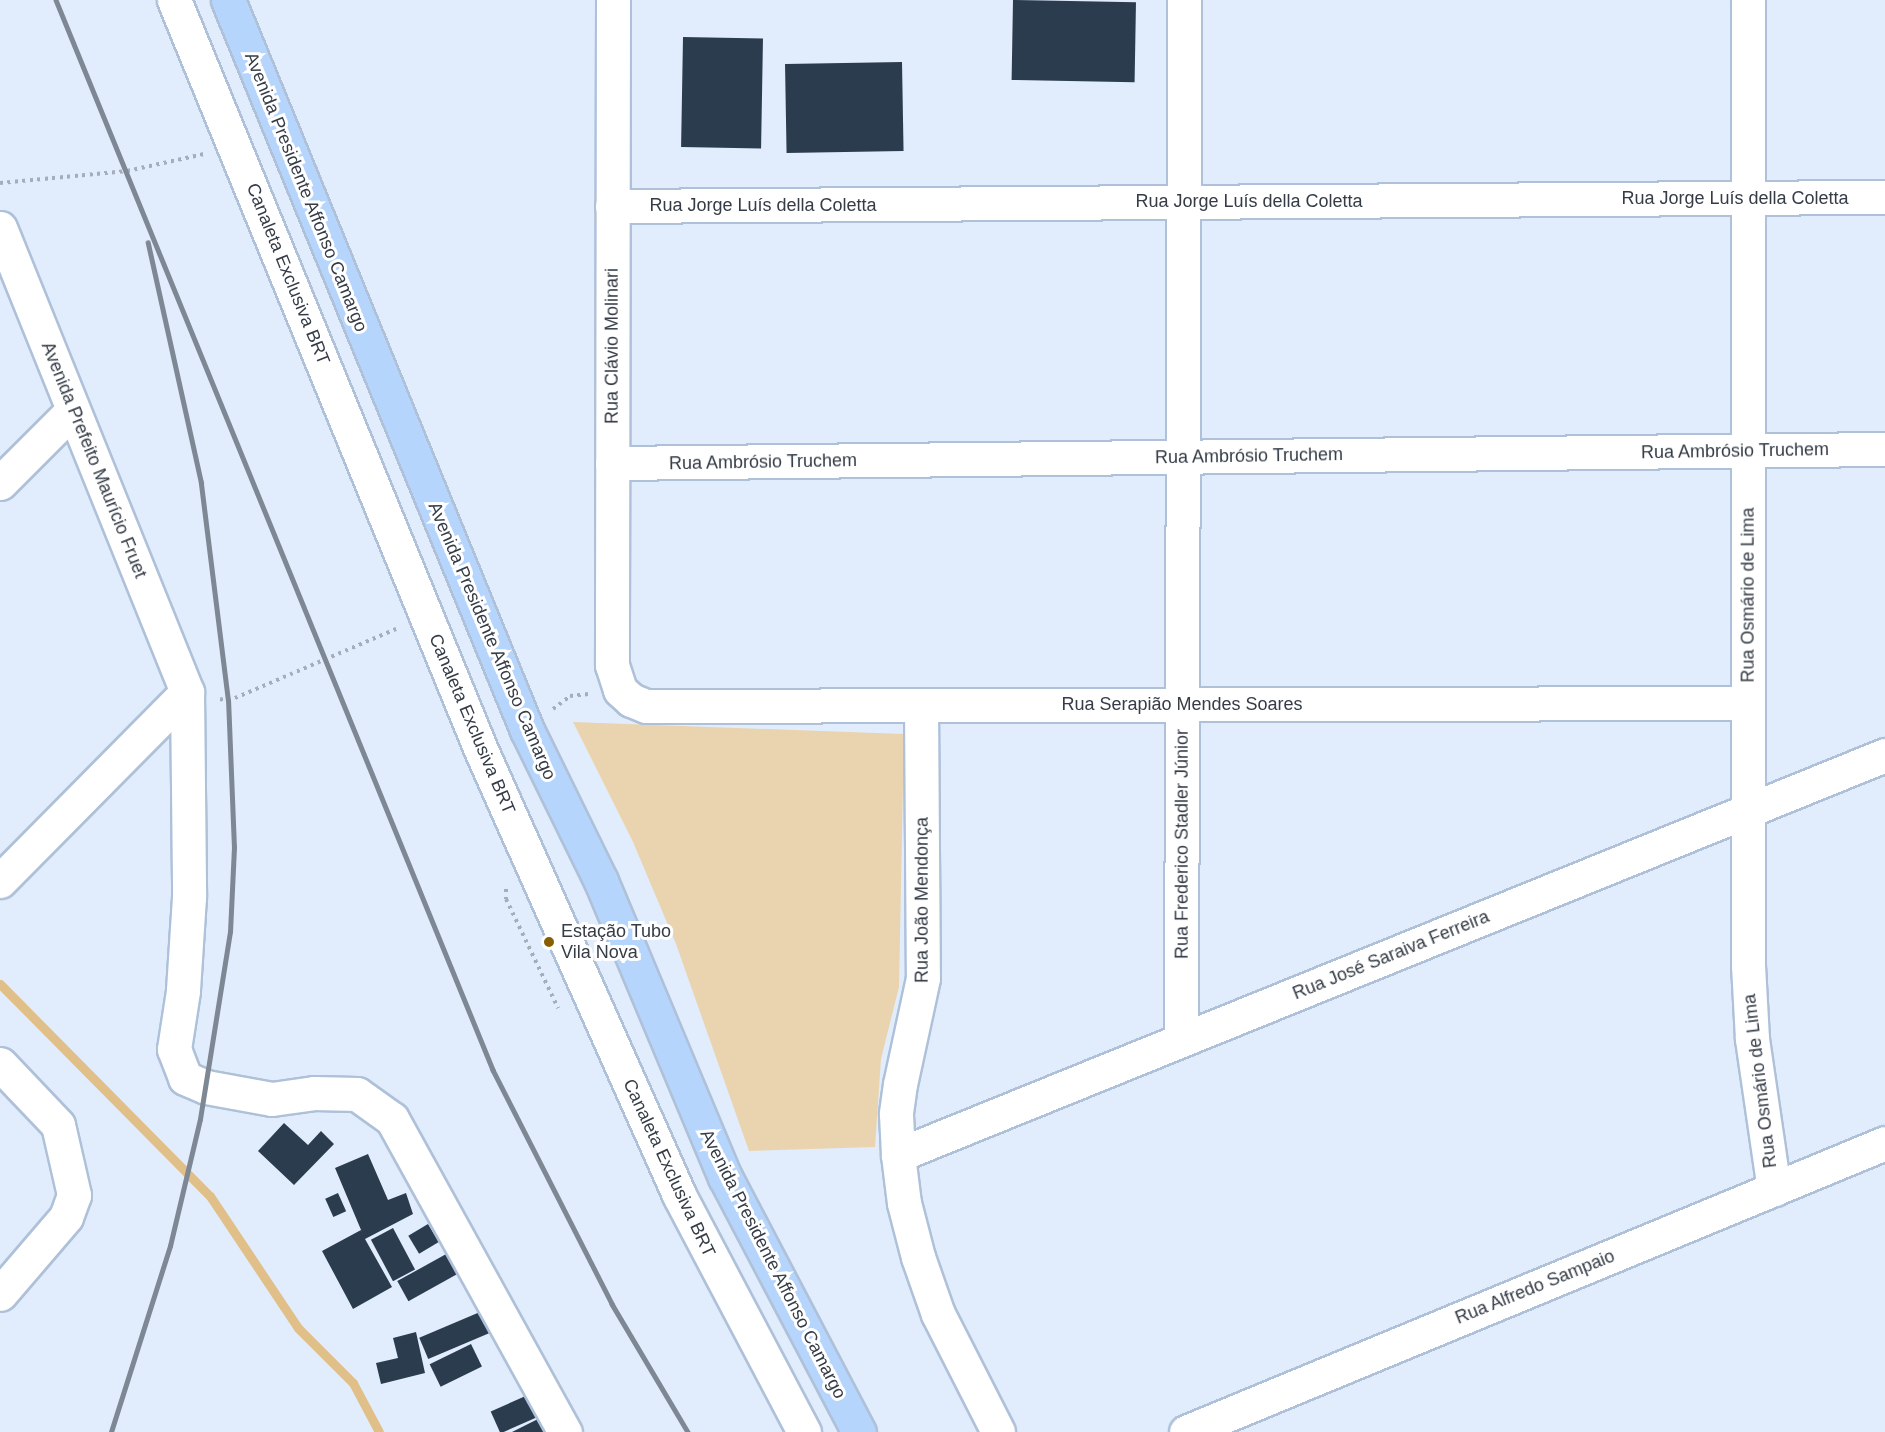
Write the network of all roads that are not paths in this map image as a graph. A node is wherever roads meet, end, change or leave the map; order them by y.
1 (174, 0) edge
2 (228, 0) edge
3 (613, 0) edge
4 (1184, 0) edge
5 (1748, 0) edge
6 (1885, 197) edge
7 (1748, 198) junction
8 (1184, 202) junction
9 (612, 206) junction
10 (0, 228) edge
11 (73, 410) junction
12 (1885, 449) edge
13 (1748, 450) junction
14 (1183, 457) junction
15 (612, 463) junction
16 (0, 483) edge
17 (620, 690) joint
18 (187, 692) junction
19 (1748, 703) junction
20 (1182, 704) junction
21 (921, 705) junction
22 (1885, 755) edge
23 (1748, 811) junction
24 (0, 881) edge
25 (1181, 1040) junction
26 (0, 1064) edge
27 (1885, 1143) edge
28 (898, 1155) junction
29 (1774, 1189) junction
30 (0, 1294) edge
31 (565, 1432) edge
32 (804, 1432) edge
33 (859, 1432) edge
34 (998, 1432) edge
35 (1186, 1432) edge

1 - 32 street, Canaleta Exclusiva BRT
2 - 33 main road, Avenida Presidente Affonso Camargo
3 - 9 street, Rua Clávio Molinari
4 - 8 street, Rua Frederico Stadler Júnior
5 - 7 street, Rua Osmário de Lima
6 - 7 street, Rua Jorge Luís della Coletta
7 - 8 street, Rua Jorge Luís della Coletta
7 - 13 street, Rua Osmário de Lima
8 - 9 street, Rua Jorge Luís della Coletta
8 - 14 street, Rua Frederico Stadler Júnior
9 - 15 street, Rua Clávio Molinari
10 - 11 street, Avenida Prefeito Maurício Fruet
11 - 16 street
11 - 18 street, Avenida Prefeito Maurício Fruet
12 - 13 street, Rua Ambrósio Truchem
13 - 14 street, Rua Ambrósio Truchem
13 - 19 street, Rua Osmário de Lima
14 - 15 street, Rua Ambrósio Truchem
14 - 20 street, Rua Frederico Stadler Júnior
15 - 17 street, Rua Clávio Molinari
17 - 21 street, Rua Serapião Mendes Soares
18 - 24 street
18 - 31 street
19 - 20 street, Rua Serapião Mendes Soares
19 - 23 street, Rua Osmário de Lima
20 - 21 street, Rua Serapião Mendes Soares
20 - 25 street, Rua Frederico Stadler Júnior
21 - 28 street, Rua João Mendonça
22 - 23 street, Rua José Saraiva Ferreira
23 - 25 street, Rua José Saraiva Ferreira
23 - 29 street, Rua Osmário de Lima
25 - 28 street, Rua José Saraiva Ferreira
26 - 30 street
27 - 29 street, Rua Alfredo Sampaio
28 - 34 street, Rua João Mendonça
29 - 35 street, Rua Alfredo Sampaio

